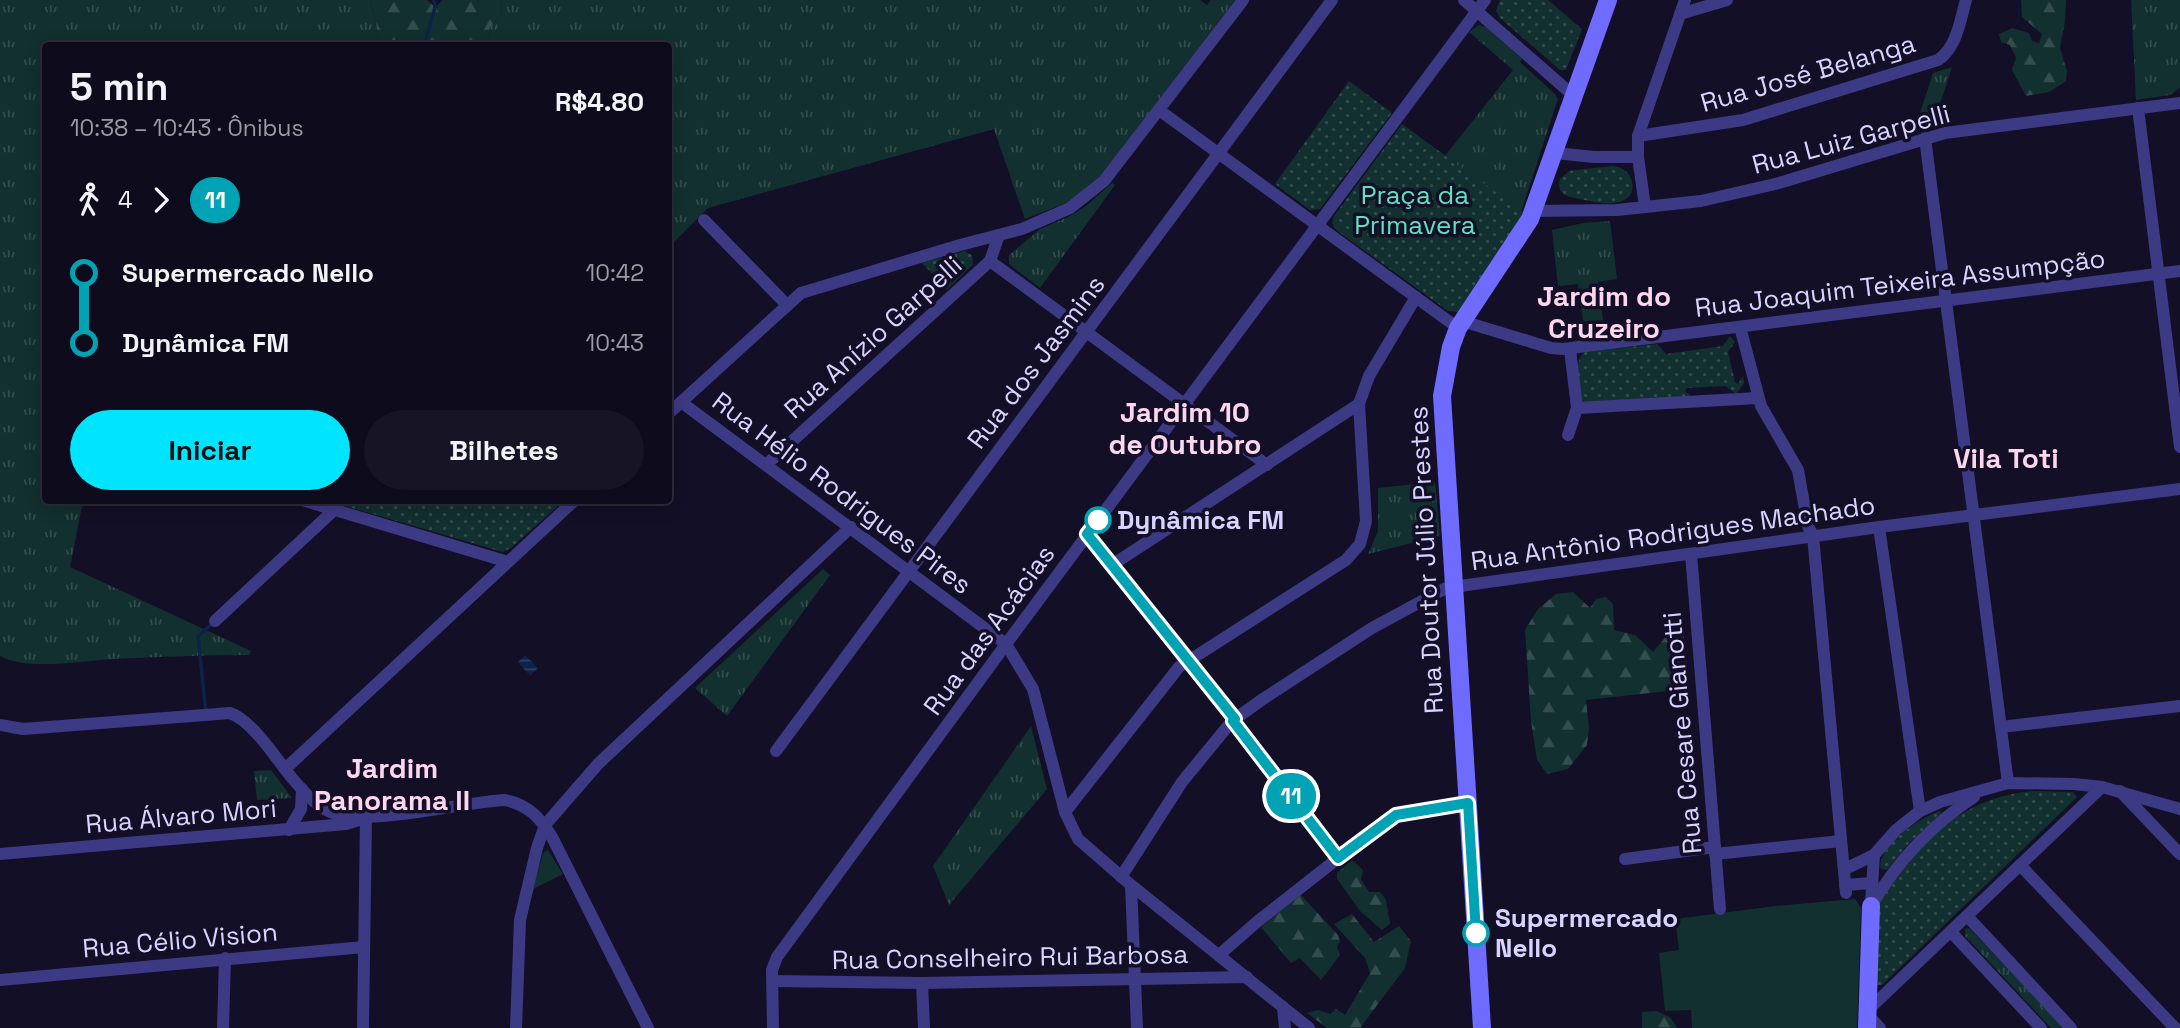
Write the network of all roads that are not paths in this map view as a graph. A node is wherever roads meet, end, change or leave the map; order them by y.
1 (1243, 0) edge
2 (1332, 0) edge
3 (1464, 0) edge
4 (1608, 0) edge
5 (1685, 0) edge
6 (1727, 0) edge
7 (1966, 0) edge
8 (1481, 5) edge
9 (1680, 14) junction
10 (1574, 96) junction
11 (2180, 103) edge
12 (2138, 108) junction
13 (1159, 110) junction
14 (1638, 136) junction
15 (1925, 138) junction
16 (1219, 152) junction
17 (1555, 153) junction
18 (1638, 157) junction
19 (1645, 207) junction
20 (1533, 211) junction
21 (704, 220) dead end
22 (1318, 225) junction
23 (999, 235) junction
24 (990, 261) junction
25 (2180, 271) edge
26 (2158, 273) junction
27 (1416, 297) junction
28 (1946, 300) junction
29 (786, 304) junction
30 (1460, 325) junction
31 (1740, 327) junction
32 (1086, 332) junction
33 (1570, 349) junction
34 (1758, 398) junction
35 (681, 402) junction
36 (1185, 404) junction
37 (1359, 404) junction
38 (1577, 408) junction
39 (672, 410) edge
40 (1568, 435) dead end
41 (2180, 447) edge
42 (767, 464) junction
43 (1267, 465) junction
44 (2180, 489) edge
45 (315, 504) edge
46 (571, 504) edge
47 (334, 510) junction
48 (1973, 515) junction
49 (851, 527) junction
50 (1879, 527) junction
51 (1087, 534) junction
52 (1813, 536) junction
53 (1690, 554) junction
54 (508, 562) junction
55 (1112, 565) junction
56 (909, 571) junction
57 (1453, 586) junction
58 (215, 621) dead end
59 (1006, 644) junction
60 (1188, 660) junction
61 (2180, 706) edge
62 (1234, 720) junction
63 (0, 724) edge
64 (2001, 727) junction
65 (19, 729) junction
66 (0, 731) edge
67 (776, 751) dead end
68 (285, 769) junction
69 (2008, 783) junction
70 (2102, 787) junction
71 (302, 789) junction
72 (1983, 791) junction
73 (2120, 791) junction
74 (1468, 803) junction
75 (2180, 809) edge
76 (1920, 811) junction
77 (1065, 812) junction
78 (366, 818) junction
79 (545, 825) junction
80 (289, 830) junction
81 (1841, 841) junction
82 (1715, 850) junction
83 (0, 854) edge
84 (2180, 854) edge
85 (1874, 855) junction
86 (1338, 858) junction
87 (1625, 859) dead end
88 (2020, 865) junction
89 (1845, 869) junction
90 (1126, 881) junction
91 (1872, 883) junction
92 (1871, 906) junction
93 (1720, 909) dead end
94 (1967, 916) junction
95 (1951, 932) junction
96 (364, 947) junction
97 (1219, 955) junction
98 (225, 958) junction
99 (1247, 977) junction
100 (1135, 979) junction
101 (0, 980) edge
102 (773, 981) junction
103 (922, 983) junction
104 (1283, 1007) junction
105 (1867, 1018) edge
106 (223, 1028) edge
107 (363, 1028) edge
108 (516, 1028) edge
109 (648, 1028) edge
110 (773, 1028) edge
111 (924, 1028) edge
112 (1138, 1028) edge
113 (1285, 1028) edge
114 (1309, 1028) edge
115 (1482, 1028) edge
116 (1880, 1028) edge
117 (2041, 1028) edge
118 (2071, 1028) edge
119 (2175, 1028) edge

1 - 13 street
2 - 16 street, Rua dos Jasmins
3 - 8 street
4 - 10 street, Rua Doutor Júlio Prestes
5 - 9 street
6 - 9 street
7 - 14 street, Rua José Belanga
8 - 10 street
8 - 22 street, Rua das Acácias
9 - 14 street
10 - 17 street, Rua Doutor Júlio Prestes
11 - 12 street, Rua Luiz Garpelli
12 - 15 street, Rua Luiz Garpelli
12 - 26 street
13 - 16 street, Rua Joaquim Teixeira Assumpção
13 - 23 street
14 - 18 street
15 - 19 street, Rua Luiz Garpelli
15 - 28 street
16 - 22 street, Rua Joaquim Teixeira Assumpção
16 - 32 street, Rua dos Jasmins
17 - 18 street
17 - 20 street, Rua Doutor Júlio Prestes
18 - 19 street
19 - 20 street, Rua Luiz Garpelli
20 - 30 street, Rua Doutor Júlio Prestes
21 - 29 street
22 - 27 street, Rua Joaquim Teixeira Assumpção
22 - 36 street, Rua das Acácias
23 - 24 street, Rua Anízio Garpelli
23 - 29 street
24 - 32 street
24 - 42 street, Rua Anízio Garpelli
25 - 26 street, Rua Joaquim Teixeira Assumpção
26 - 28 street, Rua Joaquim Teixeira Assumpção
26 - 41 street
27 - 30 street, Rua Joaquim Teixeira Assumpção
27 - 37 street
28 - 31 street, Rua Joaquim Teixeira Assumpção
28 - 48 street
29 - 35 street
30 - 33 street, Rua Joaquim Teixeira Assumpção
30 - 57 street, Rua Doutor Júlio Prestes
31 - 33 street, Rua Joaquim Teixeira Assumpção
31 - 34 street
32 - 36 street
32 - 56 street, Rua dos Jasmins
33 - 38 street
34 - 38 street
34 - 52 street
35 - 39 street
35 - 42 street, Rua Hélio Rodrigues Pires
36 - 43 street
36 - 51 street, Rua das Acácias
37 - 43 street
37 - 60 street
38 - 40 street
42 - 49 street, Rua Hélio Rodrigues Pires
43 - 55 street
44 - 48 street, Rua Antônio Rodrigues Machado
45 - 47 street
46 - 54 street
47 - 54 street
47 - 58 street
48 - 50 street, Rua Antônio Rodrigues Machado
48 - 64 street
49 - 56 street, Rua Hélio Rodrigues Pires
49 - 79 street
50 - 52 street, Rua Antônio Rodrigues Machado
50 - 76 street
51 - 55 street
51 - 59 street, Rua das Acácias
52 - 53 street, Rua Antônio Rodrigues Machado
52 - 81 street
53 - 57 street, Rua Antônio Rodrigues Machado
53 - 82 street, Rua Cesare Gianotti
54 - 68 street
55 - 60 street
56 - 59 street, Rua Hélio Rodrigues Pires
56 - 67 street, Rua dos Jasmins
57 - 62 street, Rua Antônio Rodrigues Machado
57 - 74 street, Rua Doutor Júlio Prestes
59 - 77 street, Rua Hélio Rodrigues Pires
59 - 102 street, Rua das Acácias
60 - 62 street
60 - 77 street
61 - 64 street
62 - 86 street
62 - 90 street, Rua Antônio Rodrigues Machado
63 - 65 street
64 - 69 street
65 - 66 street
65 - 68 street
68 - 71 street
69 - 70 street
69 - 72 street
70 - 73 street
70 - 88 street
71 - 78 street
71 - 80 street
72 - 76 street
72 - 92 street
73 - 75 street
73 - 84 street
74 - 86 street, Rua Conselheiro Rui Barbosa
74 - 115 street, Rua Doutor Júlio Prestes
76 - 85 street
77 - 90 street, Rua Hélio Rodrigues Pires
78 - 79 street
78 - 80 street, Rua Álvaro Mori
78 - 96 street
79 - 108 street
79 - 109 street
80 - 83 street, Rua Álvaro Mori
81 - 82 street
81 - 89 street
82 - 87 street
82 - 93 street, Rua Cesare Gianotti
85 - 89 street
85 - 91 street
86 - 97 street, Rua Conselheiro Rui Barbosa
88 - 94 street
88 - 119 street
89 - 91 street
90 - 97 street, Rua Hélio Rodrigues Pires
90 - 100 street
91 - 92 street
92 - 105 street
94 - 95 street
94 - 118 street
95 - 105 street
95 - 117 street
96 - 98 street, Rua Célio Vision
96 - 107 street
97 - 99 street, Rua Hélio Rodrigues Pires
98 - 101 street, Rua Célio Vision
98 - 106 street
99 - 100 street, Rua Conselheiro Rui Barbosa
99 - 104 street, Rua Hélio Rodrigues Pires
100 - 103 street, Rua Conselheiro Rui Barbosa
100 - 112 street
102 - 103 street, Rua Conselheiro Rui Barbosa
102 - 110 street
103 - 111 street
104 - 113 street
104 - 114 street, Rua Hélio Rodrigues Pires
105 - 116 street

